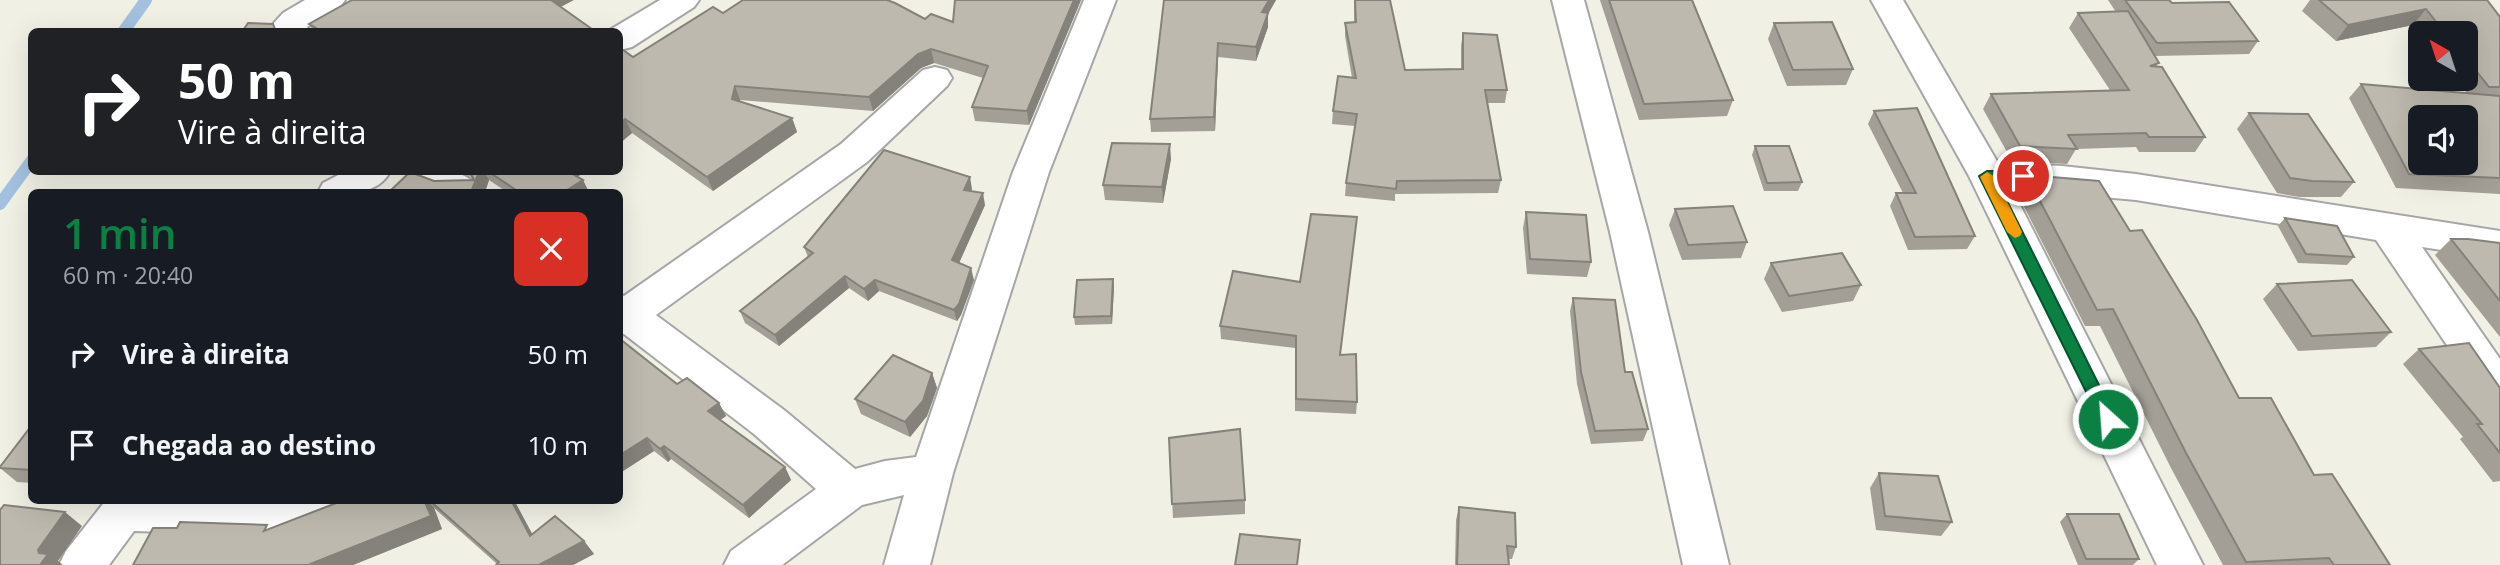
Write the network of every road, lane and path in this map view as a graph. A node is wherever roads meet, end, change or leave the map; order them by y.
1 (329, 0) edge
2 (683, 0) edge
3 (1100, 0) edge
4 (1568, 0) edge
5 (1887, 0) edge
6 (291, 28) edge
7 (623, 37) edge
8 (935, 78) dead end
9 (367, 175) edge
10 (437, 175) edge
11 (1987, 176) junction
12 (341, 189) edge
13 (458, 189) edge
14 (2389, 229) junction
15 (2500, 245) edge
16 (623, 314) edge
17 (623, 316) edge
18 (2500, 391) edge
19 (932, 474) junction
20 (848, 490) junction
21 (322, 504) edge
22 (127, 506) edge
23 (82, 565) edge
24 (747, 565) edge
25 (907, 565) edge
26 (1706, 565) edge
27 (2180, 565) edge

1 - 6 street
2 - 7 street
3 - 19 street
4 - 26 street
5 - 11 street
8 - 16 street
9 - 12 street
10 - 13 street
11 - 14 street
11 - 27 street
14 - 15 street
14 - 18 street
17 - 20 street
19 - 20 street
19 - 25 street
20 - 24 street
21 - 22 street
22 - 23 street

